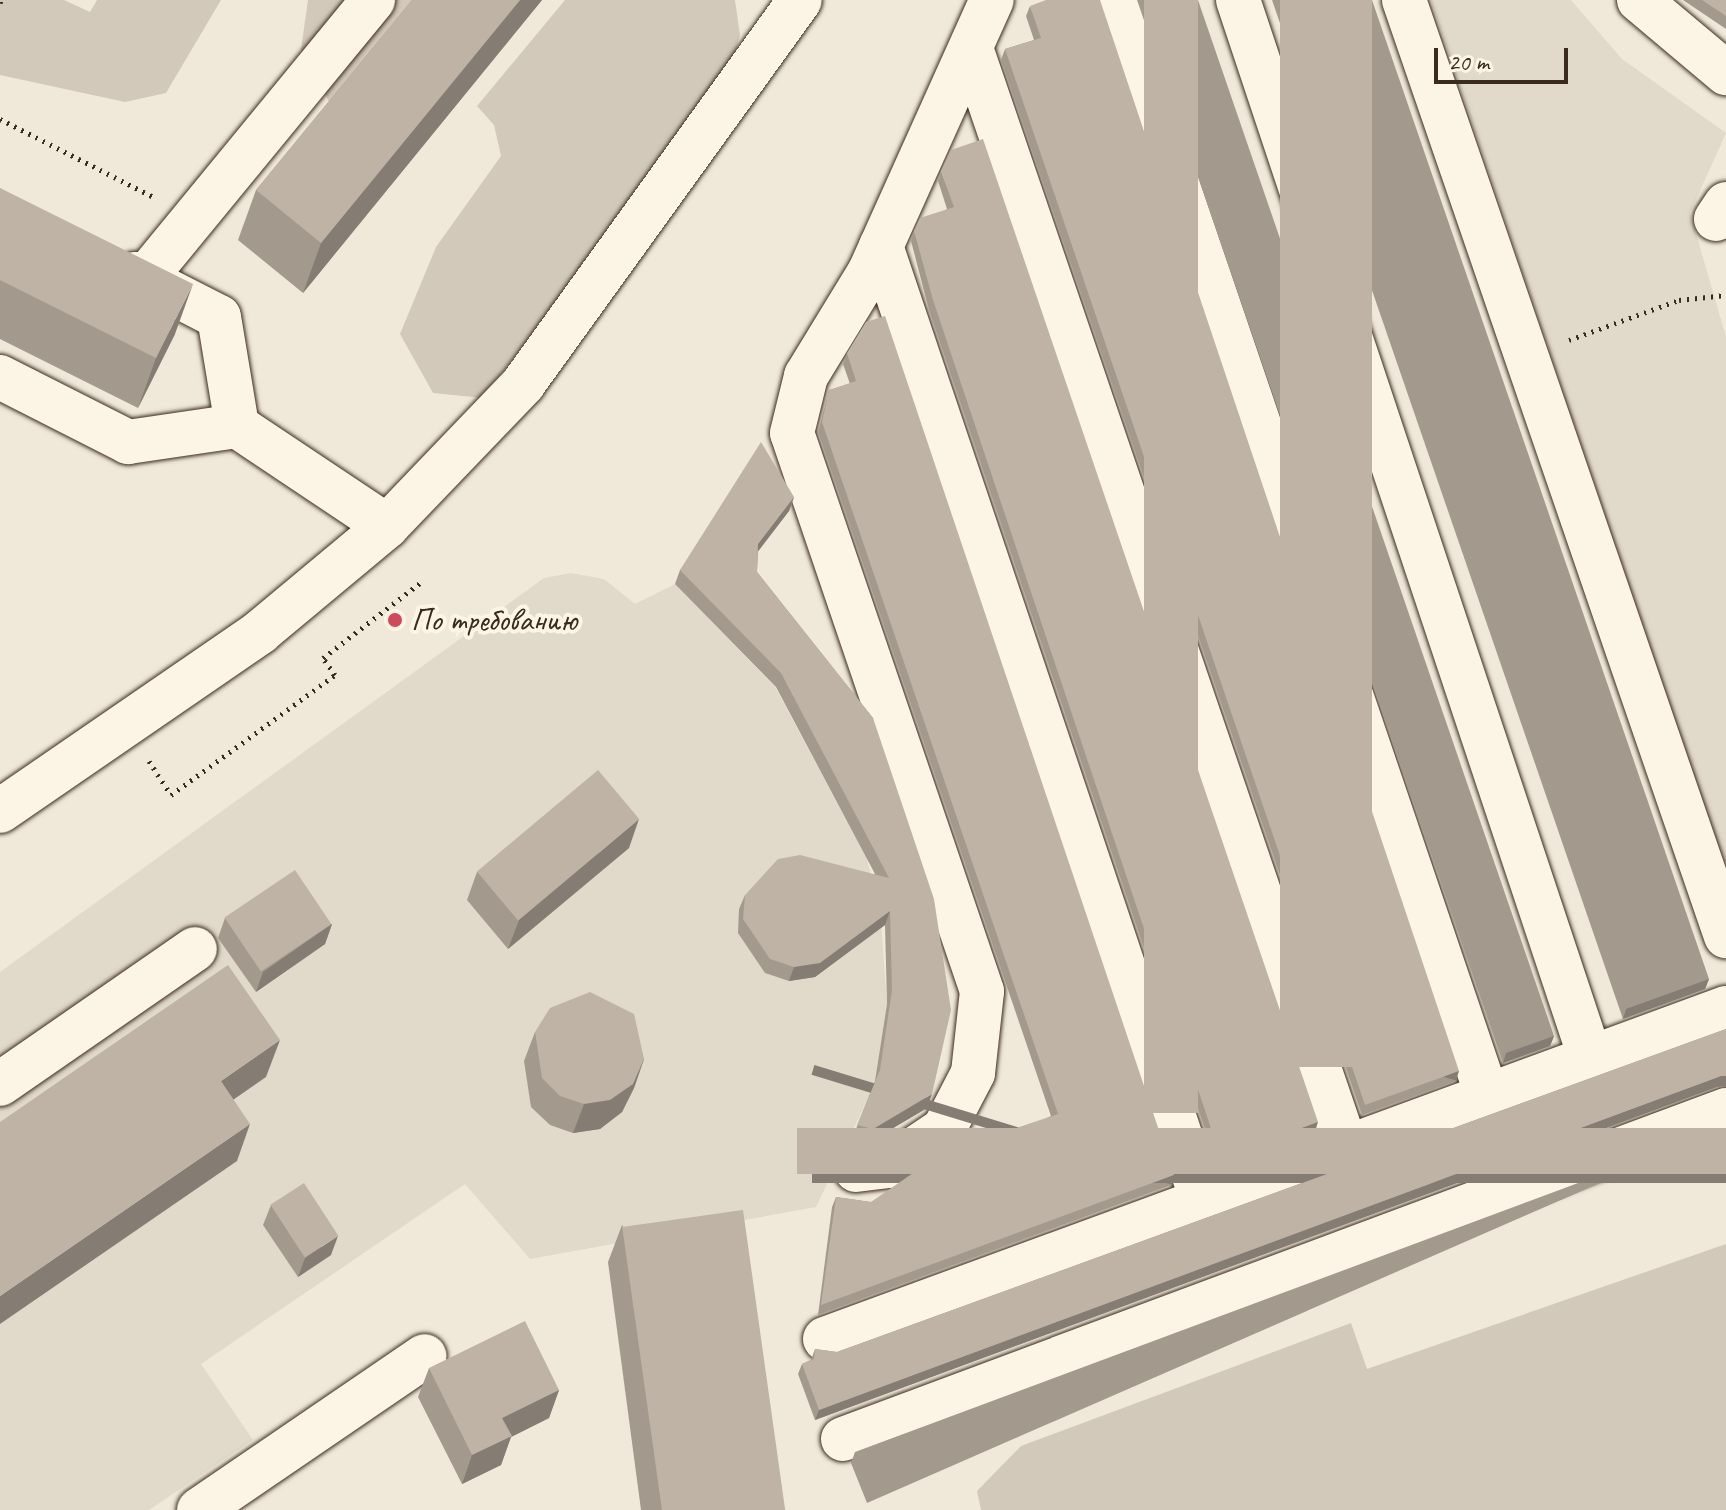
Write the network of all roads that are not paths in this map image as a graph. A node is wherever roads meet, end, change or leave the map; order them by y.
1 (373, 0) edge
2 (800, 0) edge
3 (992, 0) edge
4 (1115, 0) edge
5 (1238, 0) edge
6 (1404, 0) edge
7 (1665, 8) edge
8 (971, 48) junction
9 (1726, 73) edge
10 (881, 246) junction
11 (92, 252) edge
12 (144, 279) junction
13 (0, 377) edge
14 (237, 426) junction
15 (387, 526) junction
16 (0, 811) edge
17 (1726, 936) edge
18 (195, 949) dead end
19 (1726, 1008) edge
20 (1590, 1057) junction
21 (0, 1084) edge
22 (1487, 1095) junction
23 (1726, 1110) edge
24 (1346, 1147) junction
25 (856, 1170) dead end
26 (1202, 1200) junction
27 (825, 1339) dead end
28 (425, 1356) dead end
29 (843, 1439) dead end
30 (199, 1510) edge

1 - 12 street
2 - 15 street
3 - 8 street
4 - 22 street
5 - 20 street
6 - 17 street
7 - 9 street
8 - 10 street
8 - 24 street
10 - 25 street
10 - 26 street
11 - 12 street
12 - 14 street
13 - 14 street
14 - 15 street
15 - 16 street
18 - 21 street
19 - 20 street
20 - 22 street
22 - 24 street
23 - 29 street
24 - 26 street
26 - 27 street
28 - 30 street

